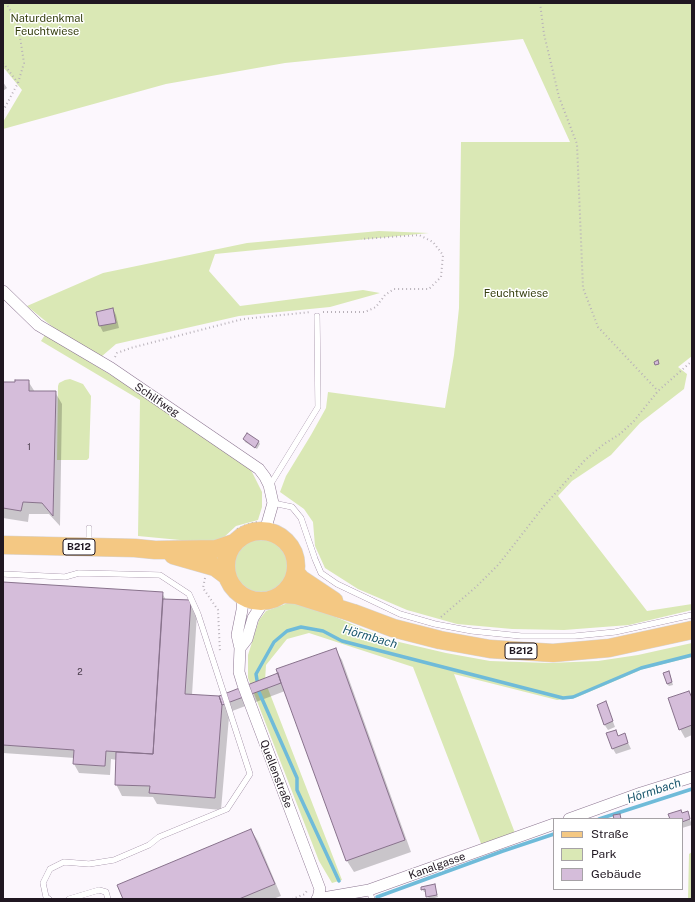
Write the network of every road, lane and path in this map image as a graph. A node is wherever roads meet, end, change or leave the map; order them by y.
1 (6, 3) edge
2 (540, 3) edge
3 (3, 63) edge
4 (18, 83) junction
5 (3, 110) edge
6 (361, 238) dead end
7 (3, 291) edge
8 (318, 313) junction
9 (692, 361) edge
10 (111, 368) junction
11 (658, 390) junction
12 (269, 485) junction
13 (273, 503) junction
14 (263, 526) junction
15 (89, 528) dead end
16 (233, 538) junction
17 (3, 545) edge
18 (89, 547) junction
19 (155, 550) junction
20 (296, 573) junction
21 (3, 574) edge
22 (227, 576) junction
23 (283, 594) junction
24 (243, 596) junction
25 (264, 601) junction
26 (353, 613) junction
27 (692, 615) edge
28 (436, 624) junction
29 (692, 630) edge
30 (240, 648) junction
31 (692, 777) edge
32 (572, 818) edge
33 (553, 824) edge
34 (371, 895) edge
35 (46, 898) edge
36 (318, 898) edge
37 (69, 899) edge
38 (108, 899) edge

1 - 4 path
2 - 11 path
3 - 4 path
4 - 5 path
6 - 8 path
7 - 10 street, Schilfweg
8 - 10 path
8 - 12 lane
9 - 11 path
10 - 12 street, Schilfweg
11 - 28 path
12 - 13 street, Schilfweg
13 - 14 street, Schilfweg
13 - 28 lane
14 - 16 main road, B212
14 - 16 path
14 - 20 main road
15 - 18 lane
16 - 19 main road, B212
16 - 22 main road
17 - 18 main road, B212
18 - 19 main road, B212
19 - 22 main road, B212
20 - 23 main road
20 - 26 main road, B212
21 - 35 lane
22 - 24 main road, B212
23 - 25 main road, B212
23 - 26 main road, B212
24 - 25 main road
24 - 30 street, Quellenstraße
25 - 30 street, Quellenstraße
26 - 29 main road, B212
27 - 28 lane
30 - 36 street, Quellenstraße
31 - 32 street
33 - 34 street, Kanalgasse
34 - 36 street, Kanalgasse
37 - 38 lane

